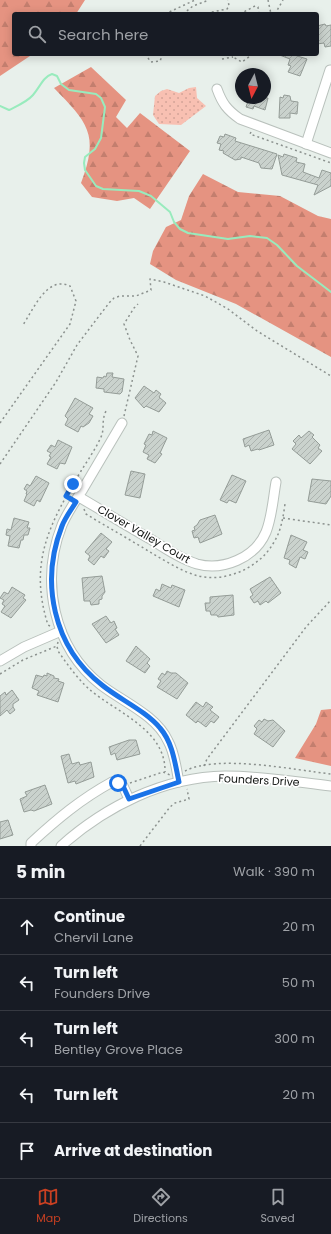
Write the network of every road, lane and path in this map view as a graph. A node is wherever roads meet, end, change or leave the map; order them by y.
1 (195, 0) edge
2 (210, 0) edge
3 (228, 0) edge
4 (268, 0) edge
5 (283, 0) edge
6 (169, 12) edge
7 (185, 12) edge
8 (212, 12) edge
9 (244, 12) edge
10 (259, 12) edge
11 (271, 12) edge
12 (276, 12) edge
13 (146, 56) edge
14 (162, 56) edge
15 (250, 56) edge
16 (233, 57) joint
17 (222, 59) dead end
18 (330, 70) edge
19 (217, 89) dead end
20 (254, 126) junction
21 (306, 144) junction
22 (331, 153) edge
23 (331, 162) edge
24 (138, 304) dead end
25 (23, 325) dead end
26 (331, 376) edge
27 (106, 410) dead end
28 (0, 423) edge
29 (122, 423) joint
30 (0, 464) edge
31 (276, 482) dead end
32 (66, 496) junction
33 (77, 499) junction
34 (284, 504) dead end
35 (283, 518) junction
36 (331, 525) edge
37 (331, 600) edge
38 (58, 633) junction
39 (57, 646) junction
40 (0, 661) edge
41 (0, 674) edge
42 (204, 766) dead end
43 (165, 772) dead end
44 (183, 778) junction
45 (331, 786) edge
46 (129, 799) junction
47 (30, 846) edge
48 (61, 846) edge
49 (140, 846) edge

1 - 6 path
2 - 7 path
3 - 8 path
4 - 11 path
5 - 12 path
9 - 10 path
13 - 14 path
15 - 16 path
16 - 17 path
18 - 21 street
19 - 20 street
20 - 21 street
20 - 23 path
21 - 22 street
24 - 29 path
25 - 28 path
26 - 30 path
27 - 32 path
29 - 33 street
31 - 33 street, Clover Valley Court
32 - 33 path
32 - 38 path
33 - 35 path
33 - 38 street
34 - 35 path
35 - 36 path
37 - 42 path
38 - 39 path
38 - 40 street
38 - 44 street
39 - 41 path
39 - 43 path
44 - 45 street, Founders Drive
44 - 46 street, Founders Drive
44 - 49 path
46 - 47 street
46 - 48 street, Founders Drive

